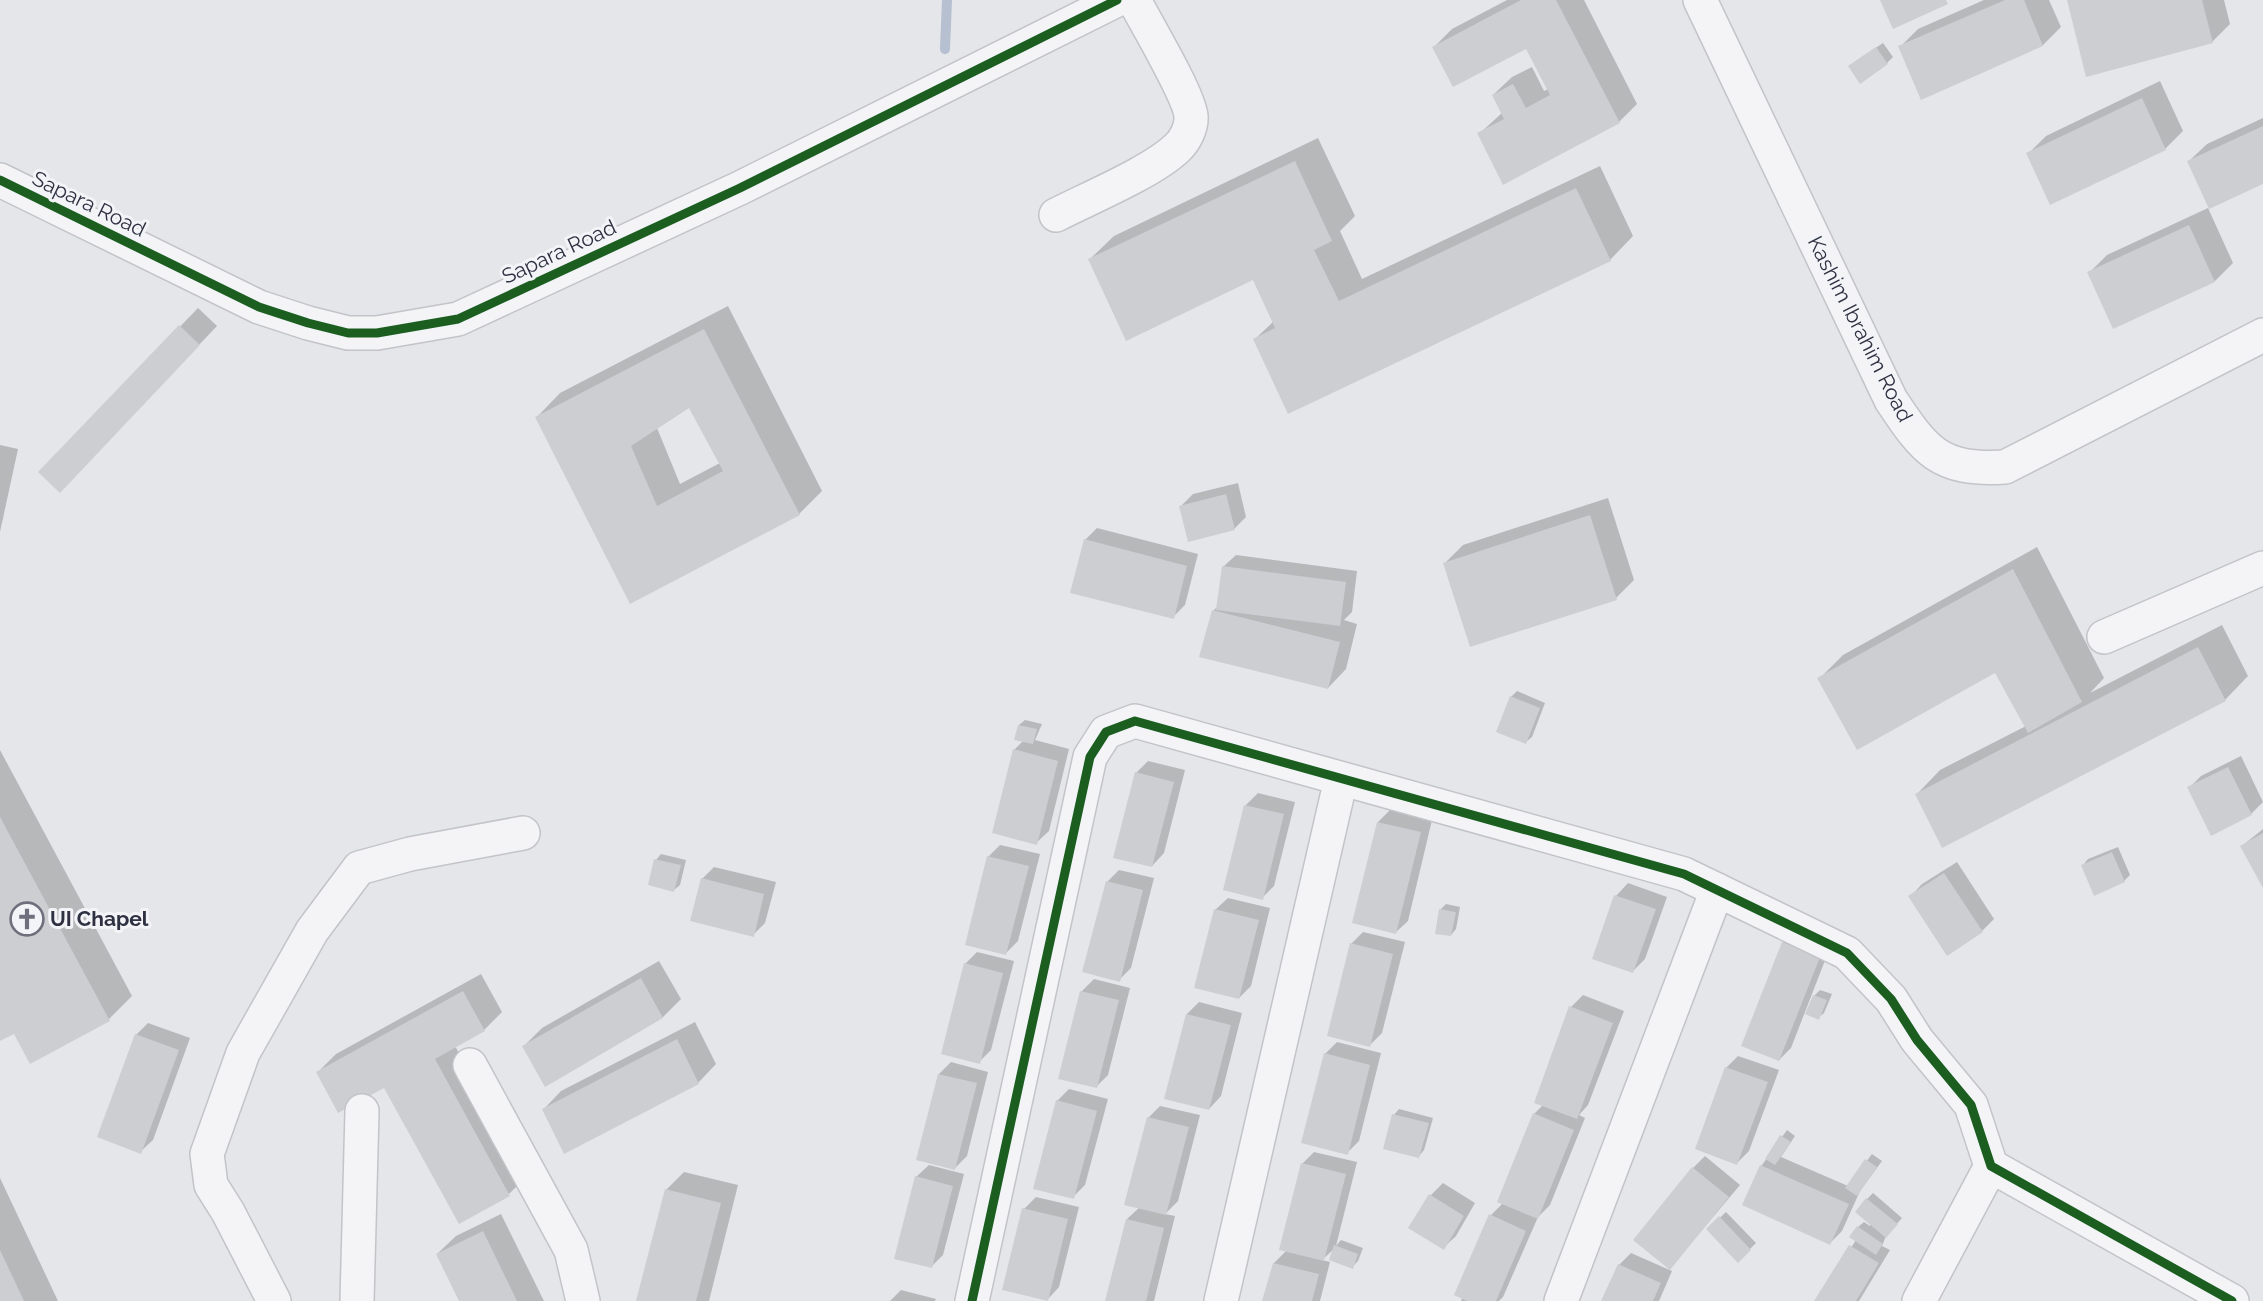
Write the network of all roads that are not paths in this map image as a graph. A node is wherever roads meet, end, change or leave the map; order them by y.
1 (1117, 0) edge
2 (1134, 0) edge
3 (1700, 0) edge
4 (0, 180) edge
5 (1056, 215) dead end
6 (2263, 335) edge
7 (2263, 568) edge
8 (2104, 637) dead end
9 (1341, 779) junction
10 (523, 832) dead end
11 (1717, 890) junction
12 (470, 1065) dead end
13 (362, 1111) dead end
14 (1991, 1166) junction
15 (274, 1301) edge
16 (357, 1301) edge
17 (583, 1301) edge
18 (972, 1301) edge
19 (1221, 1301) edge
20 (1561, 1301) edge
21 (1919, 1301) edge
22 (2232, 1301) edge

1 - 4 street, Sapara Road
2 - 5 street
3 - 6 street, Kashim Ibrahim Road
7 - 8 street
9 - 11 street
9 - 18 street
9 - 19 street
10 - 15 street
11 - 14 street
11 - 20 street
12 - 17 street
13 - 16 street
14 - 21 street
14 - 22 street

